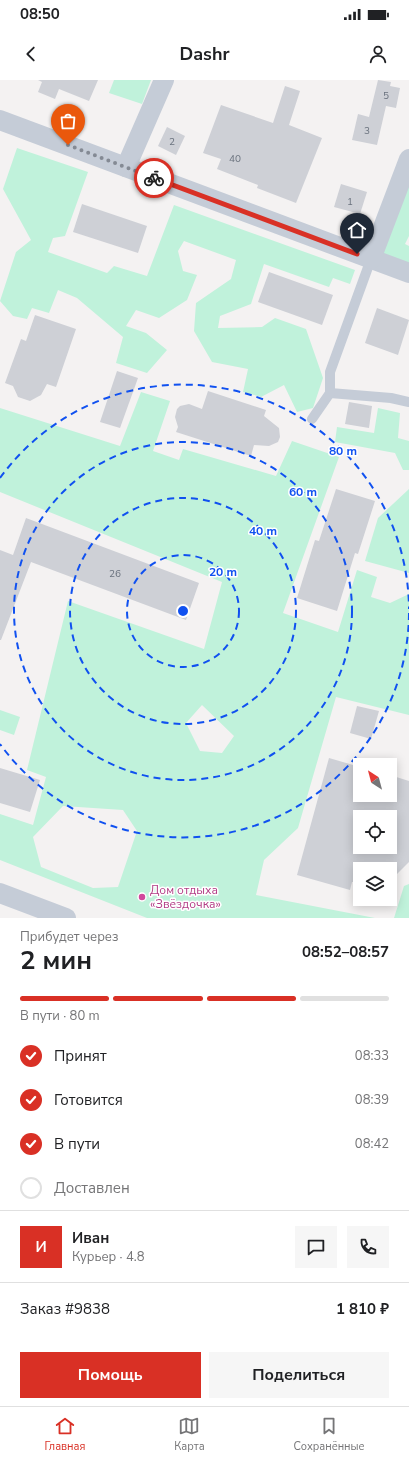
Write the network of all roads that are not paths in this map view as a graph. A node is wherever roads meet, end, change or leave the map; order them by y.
1 (164, 80) edge
2 (0, 120) edge
3 (409, 159) edge
4 (126, 168) junction
5 (371, 259) junction
6 (409, 273) edge
7 (330, 393) junction
8 (409, 402) edge
9 (312, 420) dead end
10 (0, 893) edge
11 (66, 918) edge

1 - 4 street
2 - 4 street
3 - 5 street
4 - 5 street
5 - 6 street
5 - 7 lane
7 - 8 lane
7 - 9 lane
10 - 11 street

